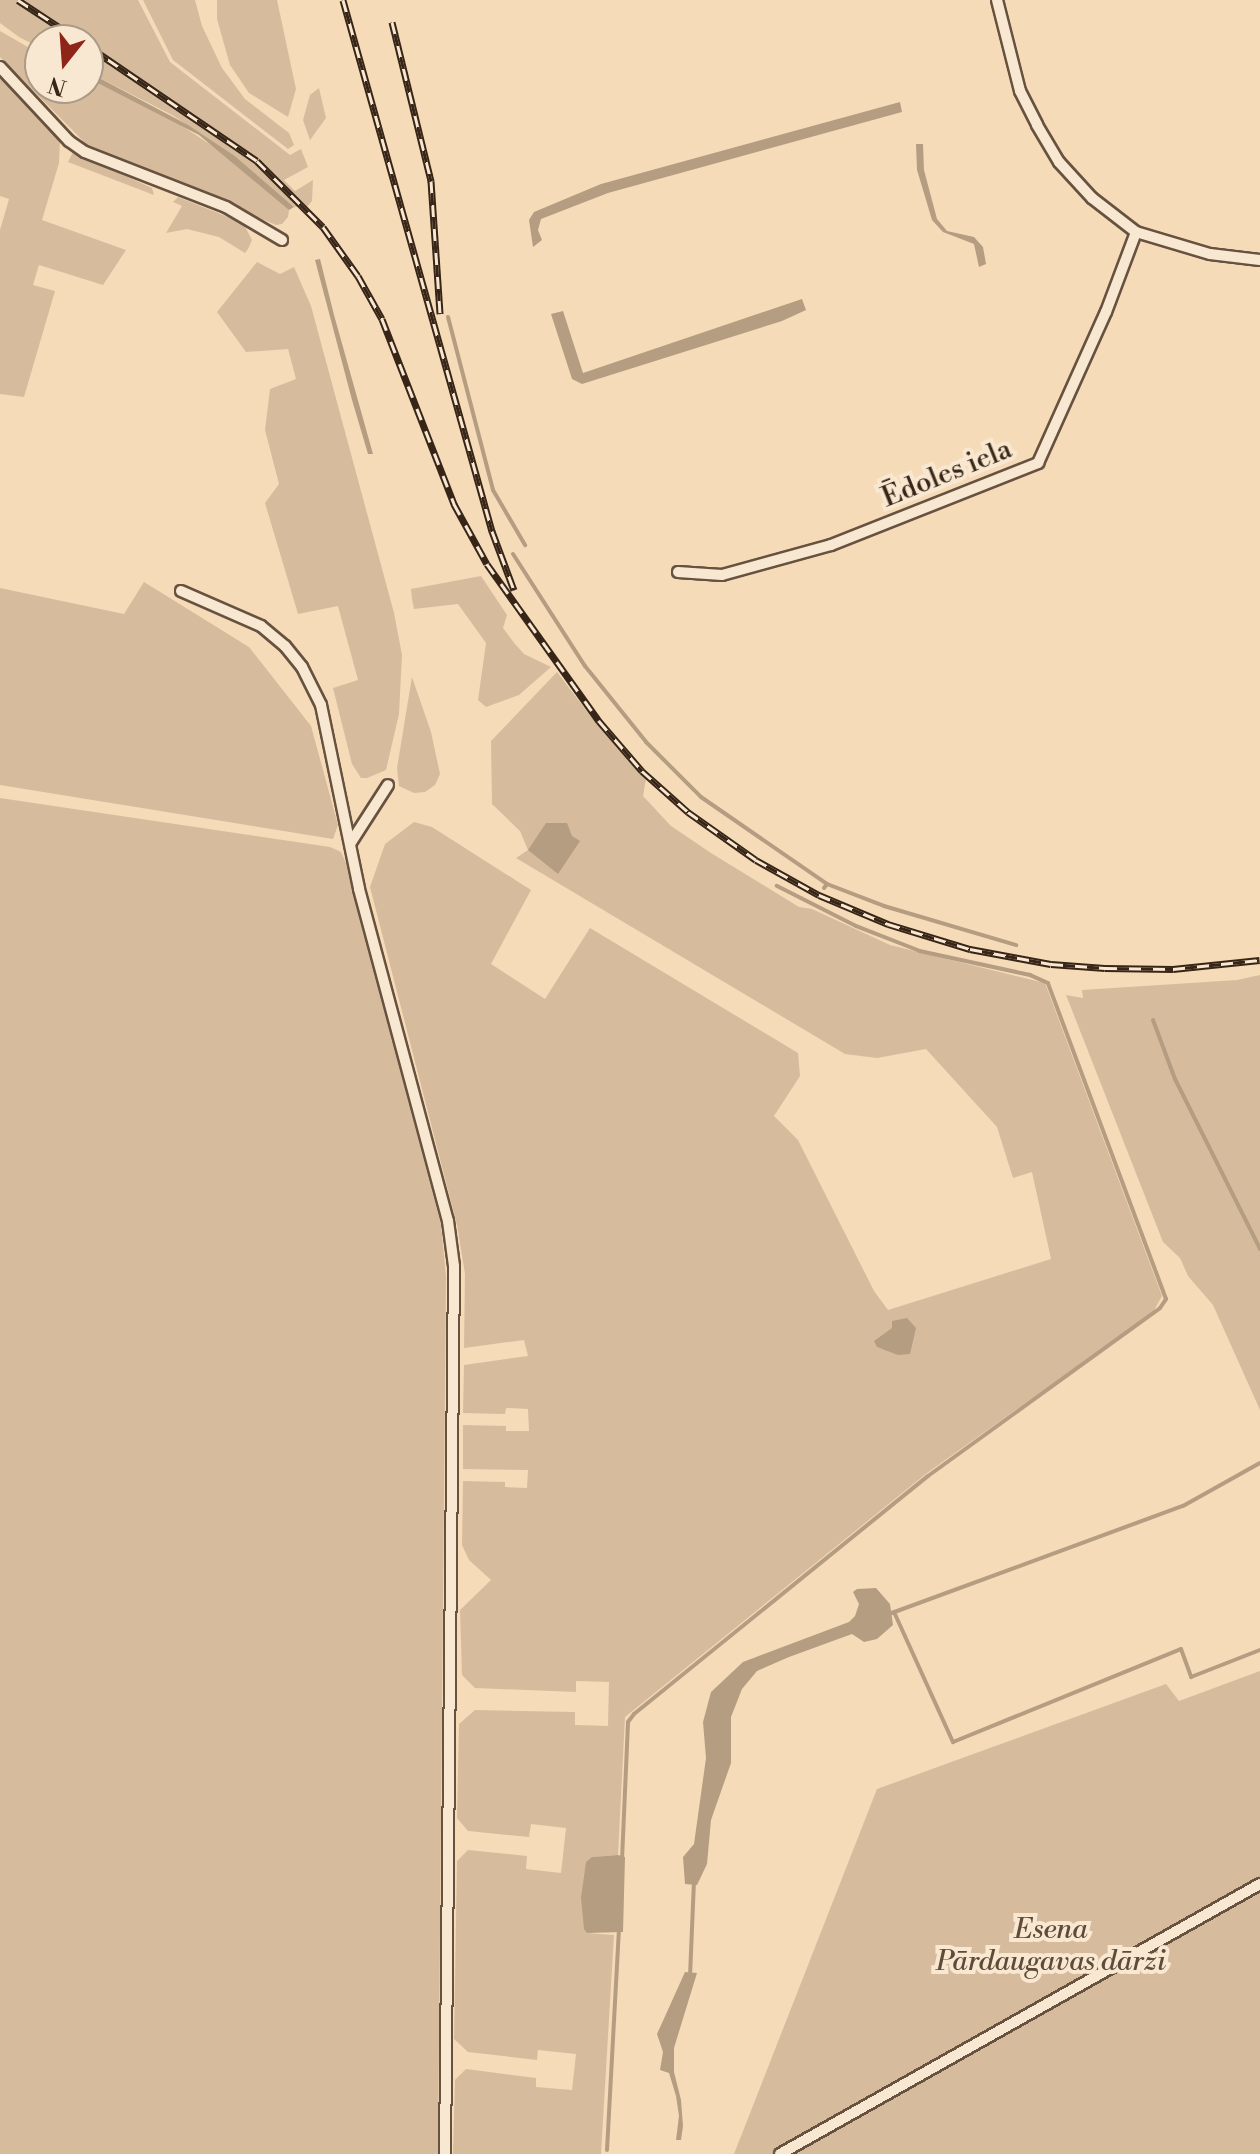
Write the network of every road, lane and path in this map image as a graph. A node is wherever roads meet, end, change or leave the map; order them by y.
1 (997, 0) edge
2 (0, 67) edge
3 (1136, 232) junction
4 (282, 240) dead end
5 (1260, 260) edge
6 (678, 572) dead end
7 (181, 591) dead end
8 (388, 785) dead end
9 (350, 844) junction
10 (1260, 1884) edge
11 (445, 2154) edge
12 (780, 2154) edge

1 - 3 street
2 - 4 street
3 - 5 street
3 - 6 street, Ēdoles iela
7 - 9 street
8 - 9 street
9 - 11 street
10 - 12 street

